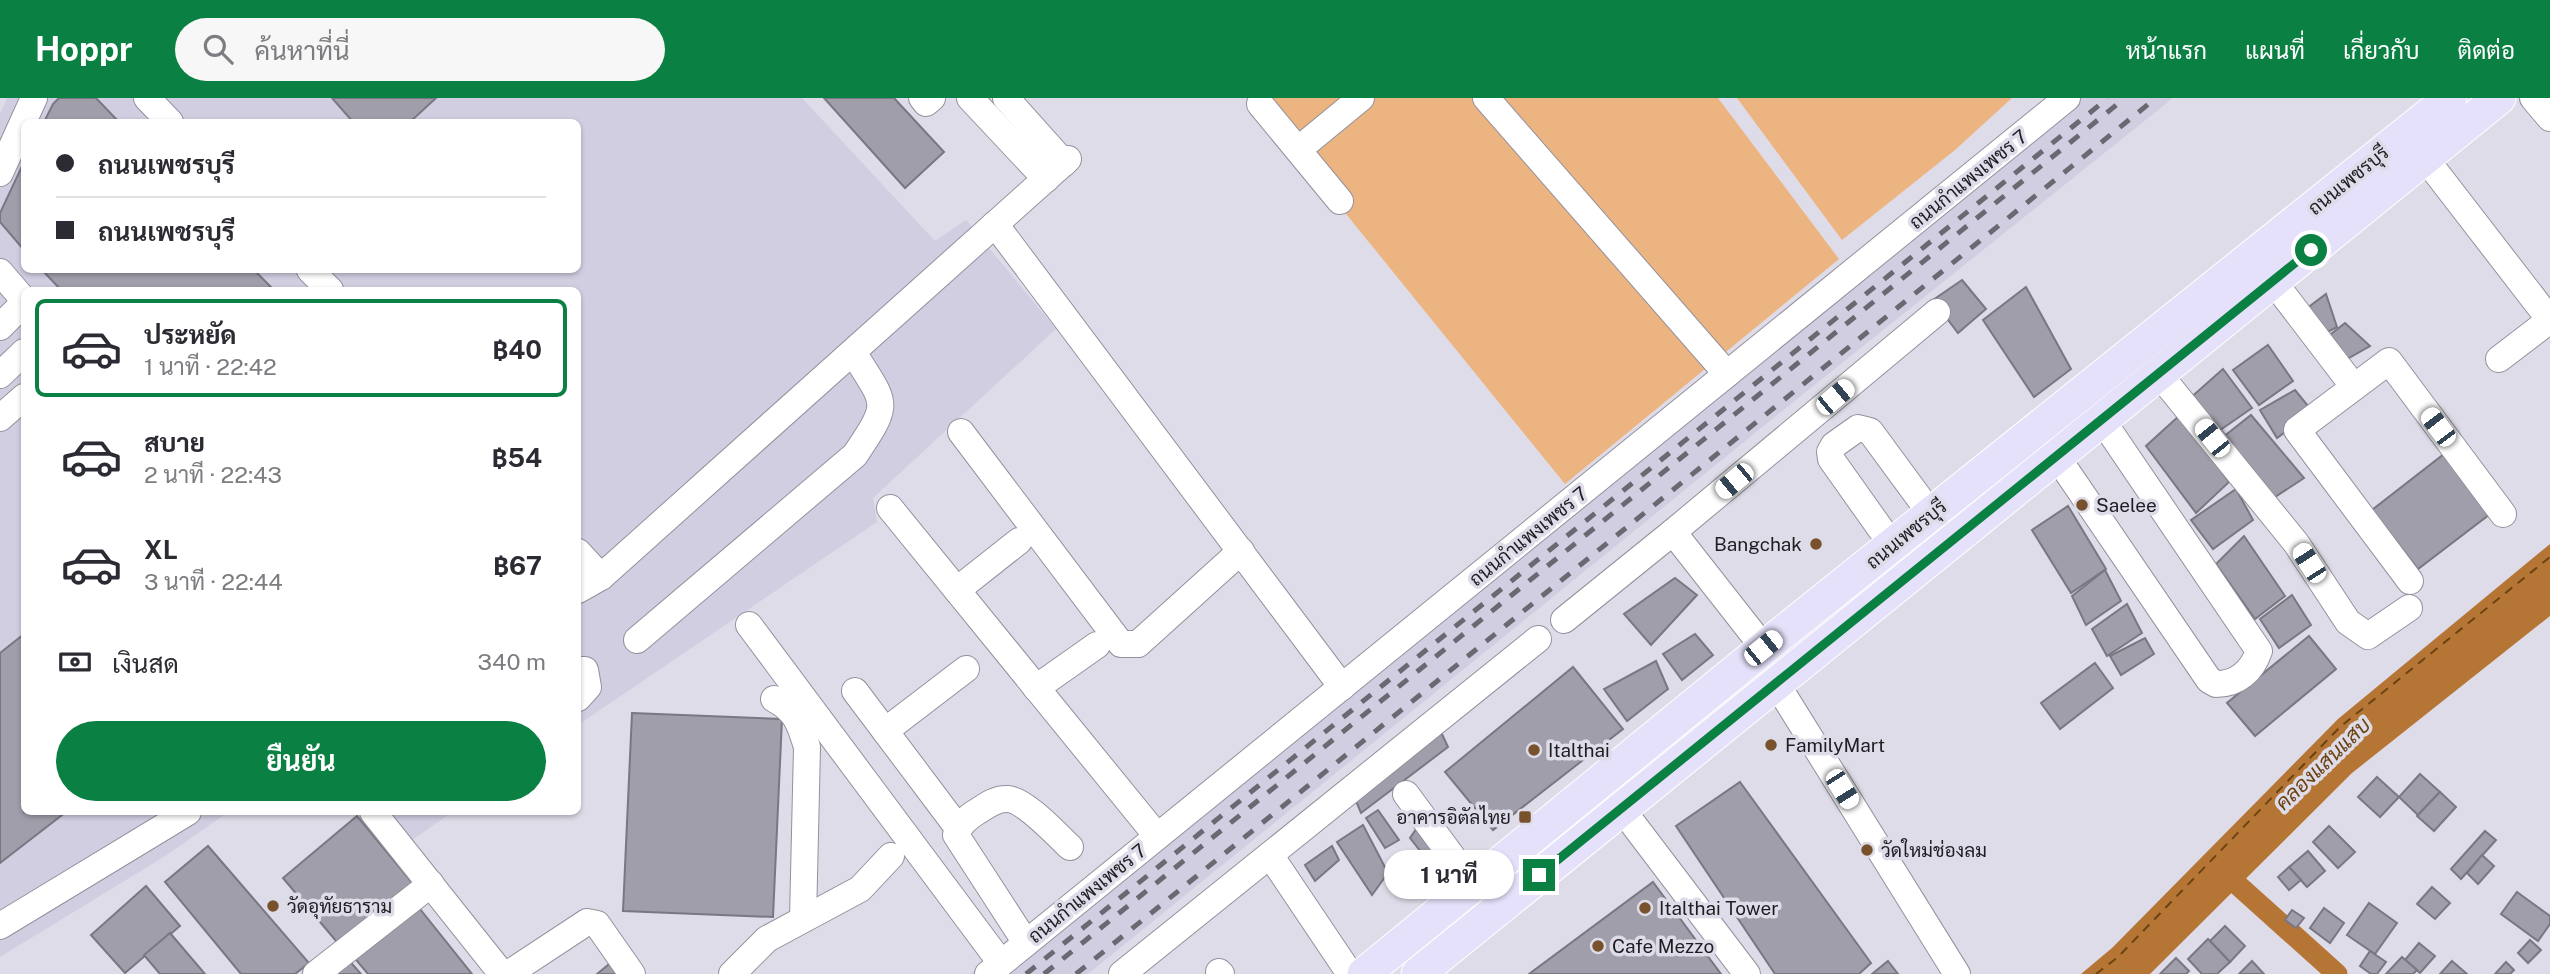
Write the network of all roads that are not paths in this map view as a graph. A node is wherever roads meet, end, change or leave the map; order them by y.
1 (34, 98) edge
2 (147, 98) edge
3 (922, 98) edge
4 (932, 98) edge
5 (970, 98) edge
6 (1006, 98) edge
7 (1361, 98) edge
8 (1486, 98) edge
9 (2067, 98) edge
10 (2450, 98) edge
11 (2499, 98) edge
12 (2533, 98) edge
13 (1260, 104) dead end
14 (2550, 118) edge
15 (24, 119) edge
16 (167, 119) edge
17 (21, 127) edge
18 (1298, 149) junction
19 (2425, 158) junction
20 (1059, 167) junction
21 (0, 173) edge
22 (1340, 201) dead end
23 (995, 224) junction
24 (0, 272) edge
25 (313, 273) edge
26 (2273, 281) junction
27 (327, 287) edge
28 (21, 297) edge
29 (21, 304) edge
30 (1937, 312) dead end
31 (0, 327) edge
32 (853, 352) junction
33 (21, 355) edge
34 (2499, 359) dead end
35 (1727, 374) junction
36 (2160, 374) junction
37 (0, 376) edge
38 (2354, 387) junction
39 (21, 400) edge
40 (0, 418) edge
41 (2102, 420) junction
42 (961, 432) dead end
43 (2057, 457) junction
44 (890, 508) dead end
45 (1931, 514) junction
46 (2503, 514) dead end
47 (1673, 532) junction
48 (1019, 541) dead end
49 (1892, 545) junction
50 (1241, 551) junction
51 (581, 555) edge
52 (601, 577) junction
53 (2410, 581) dead end
54 (581, 588) edge
55 (957, 590) junction
56 (2409, 608) dead end
57 (1564, 620) dead end
58 (749, 625) dead end
59 (1538, 639) dead end
60 (636, 640) dead end
61 (1772, 641) junction
62 (1097, 645) dead end
63 (966, 669) dead end
64 (581, 670) edge
65 (1788, 673) junction
66 (1342, 687) junction
67 (1036, 688) junction
68 (855, 691) dead end
69 (581, 694) edge
70 (774, 699) dead end
71 (885, 731) junction
72 (1406, 794) dead end
73 (1620, 808) junction
74 (183, 815) edge
75 (375, 815) edge
76 (958, 828) junction
77 (1157, 836) junction
78 (1070, 847) dead end
79 (1269, 855) junction
80 (891, 856) dead end
81 (431, 884) junction
82 (1473, 885) junction
83 (803, 919) junction
84 (0, 926) edge
85 (1026, 943) junction
86 (1400, 962) edge
87 (994, 969) edge
88 (316, 974) edge
89 (502, 974) edge
90 (508, 974) edge
91 (632, 974) edge
92 (732, 974) edge
93 (1122, 974) edge
94 (1350, 974) edge
95 (1364, 974) edge
96 (1418, 974) edge
97 (1747, 974) edge
98 (1957, 974) edge

1 - 15 street
2 - 16 street
3 - 4 street
5 - 20 street
6 - 20 street
7 - 18 street
8 - 35 street
9 - 35 street, ถนนกำแพงเพชร 7
10 - 45 main road, ถนนเพชรบุรี
11 - 19 main road, ถนนเพชรบุรี
12 - 14 street
13 - 18 street
17 - 21 street
18 - 22 street
19 - 26 main road, ถนนเพชรบุรี
19 - 34 street
20 - 23 street
23 - 32 street
23 - 50 street
24 - 28 street
25 - 27 street
26 - 36 main road, ถนนเพชรบุรี
26 - 38 street
29 - 31 street
30 - 47 street
32 - 52 street
32 - 60 street
33 - 37 street
35 - 66 street, ถนนกำแพงเพชร 7
36 - 41 main road, ถนนเพชรบุรี
36 - 56 street
38 - 46 street
38 - 53 street
39 - 40 street
41 - 43 main road, ถนนเพชรบุรี
41 - 43 street
42 - 50 street
43 - 65 main road, ถนนเพชรบุรี
44 - 55 street
45 - 49 main road, ถนนเพชรบุรี
45 - 49 street
47 - 57 street
47 - 61 street
48 - 55 street
49 - 61 main road, ถนนเพชรบุรี
50 - 66 street
51 - 52 street
52 - 54 street
55 - 67 street
58 - 87 street
59 - 79 street
61 - 65 main road
61 - 82 main road, ถนนเพชรบุรี
62 - 67 street
63 - 71 street
64 - 69 street
65 - 73 main road, ถนนเพชรบุรี
65 - 98 street
66 - 77 street, ถนนกำแพงเพชร 7
67 - 77 street
68 - 71 street
70 - 83 street
71 - 76 street
72 - 82 street
73 - 96 main road, ถนนเพชรบุรี
73 - 97 street
74 - 84 street
75 - 81 street
76 - 78 street
76 - 85 street
77 - 85 street, ถนนกำแพงเพชร 7
79 - 93 street
79 - 94 street
80 - 83 street
81 - 88 street
81 - 89 street
82 - 86 main road, ถนนเพชรบุรี
83 - 92 street
85 - 87 street, ถนนกำแพงเพชร 7
86 - 95 main road, ถนนเพชรบุรี
90 - 91 street

